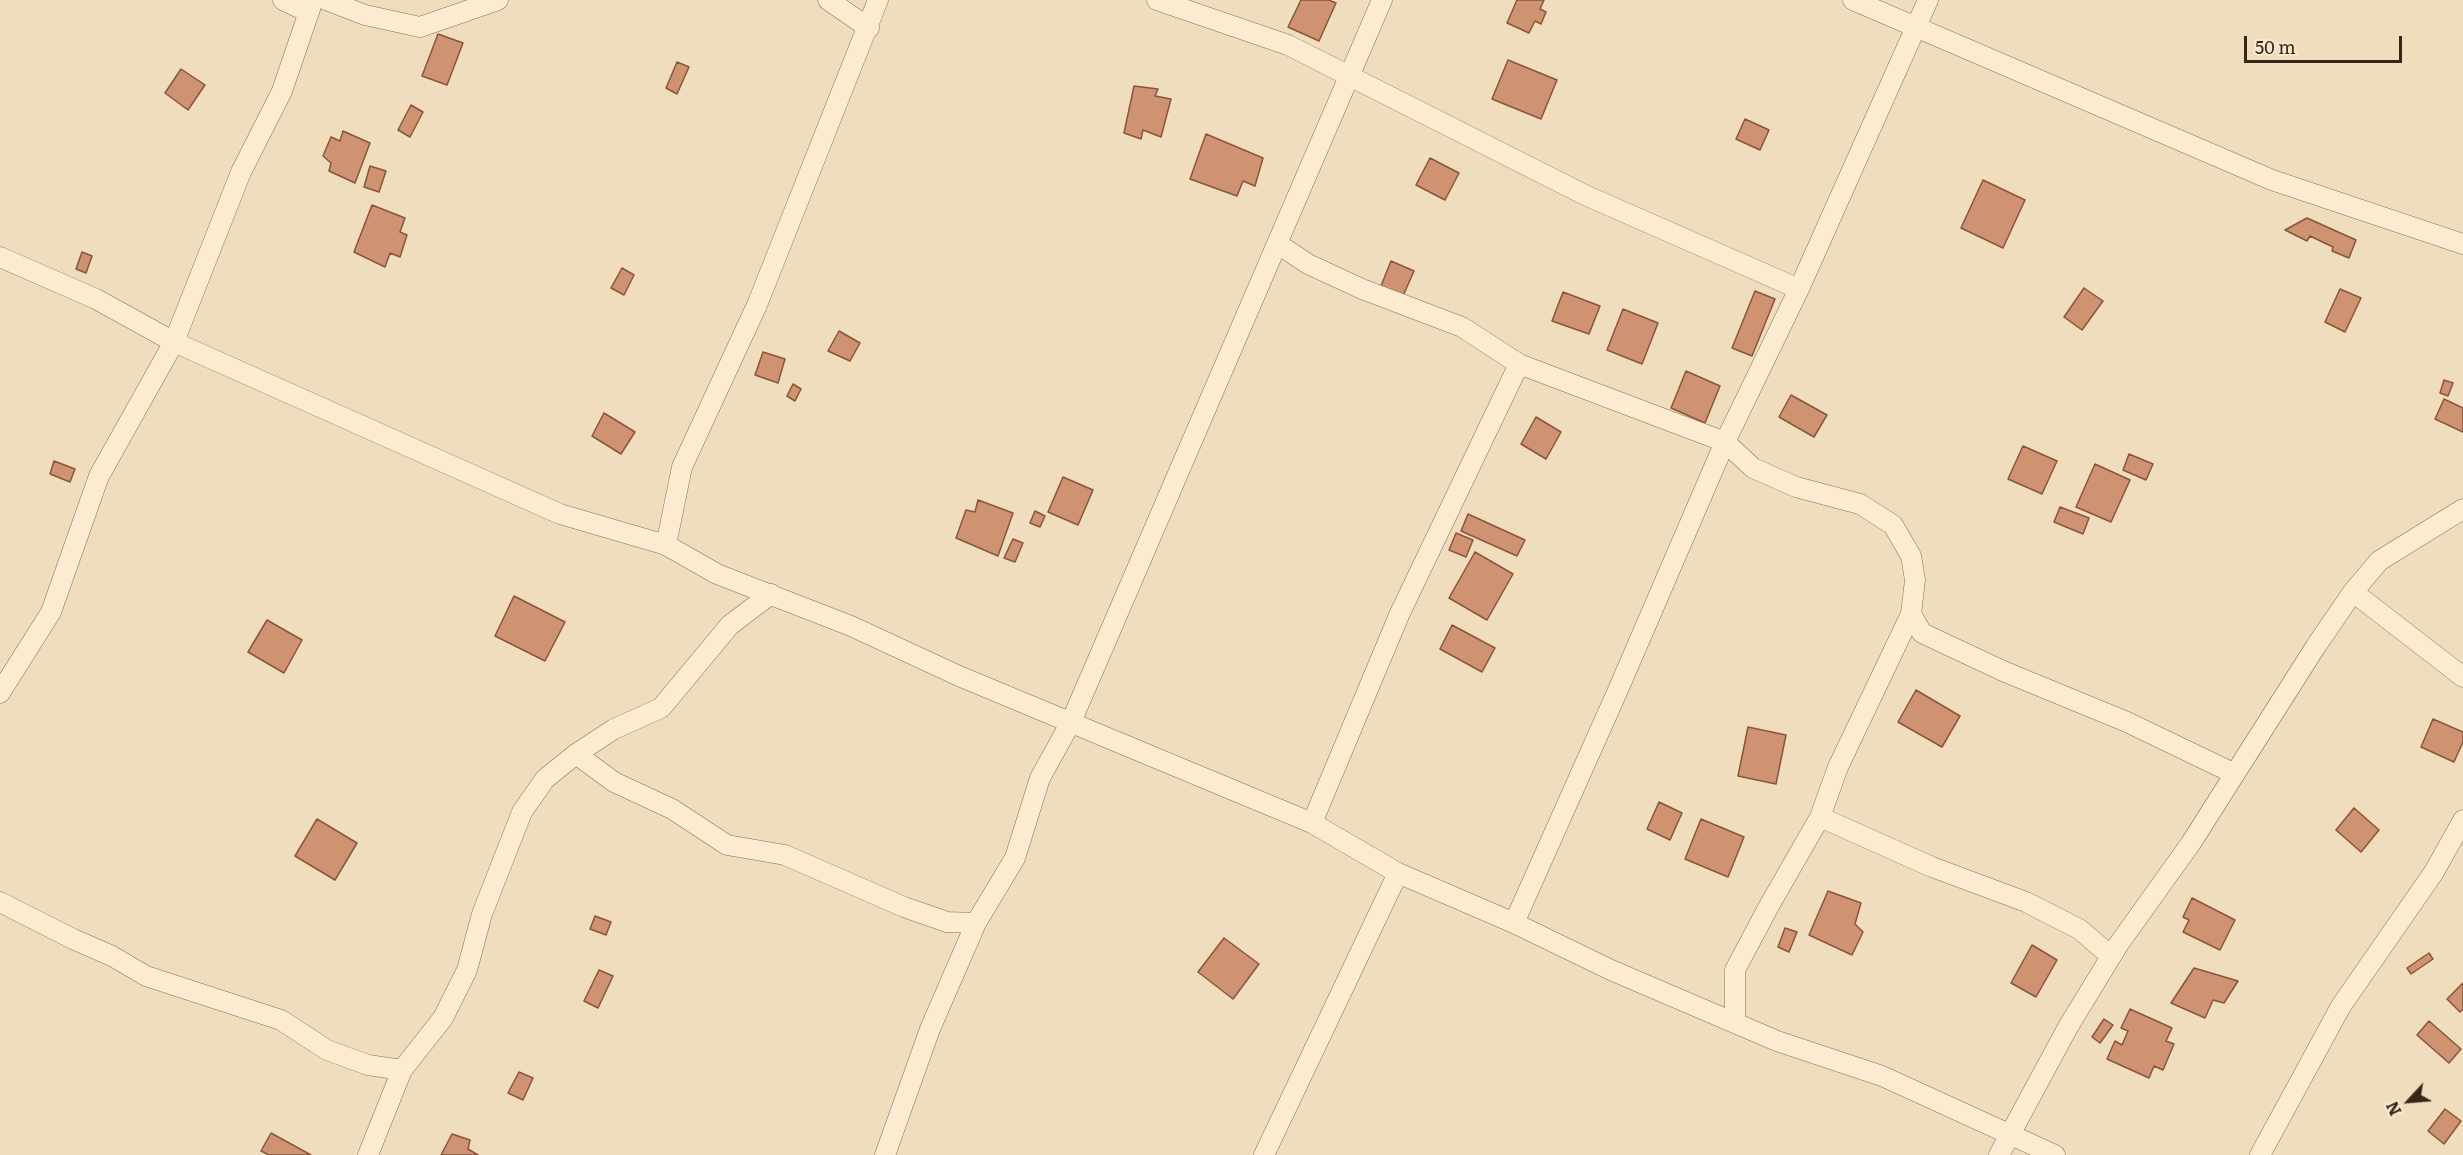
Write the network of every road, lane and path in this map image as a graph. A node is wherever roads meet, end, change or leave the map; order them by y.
1 (283, 0) edge
2 (326, 0) edge
3 (498, 0) edge
4 (828, 0) edge
5 (878, 0) edge
6 (1157, 0) edge
7 (1382, 0) edge
8 (1853, 0) edge
9 (1928, 0) edge
10 (311, 6) edge
11 (869, 28) junction
12 (1915, 28) junction
13 (1351, 75) junction
14 (1278, 244) junction
15 (2463, 244) edge
16 (0, 257) edge
17 (1799, 289) junction
18 (174, 342) junction
19 (1519, 364) junction
20 (1725, 442) junction
21 (2463, 509) edge
22 (666, 545) junction
23 (2354, 592) junction
24 (771, 594) junction
25 (1911, 614) junction
26 (2463, 677) edge
27 (0, 693) edge
28 (1071, 722) junction
29 (576, 754) junction
30 (2235, 774) junction
31 (1820, 817) junction
32 (2463, 820) edge
33 (1312, 823) junction
34 (1398, 873) junction
35 (0, 902) edge
36 (976, 923) junction
37 (1514, 923) junction
38 (2111, 957) junction
39 (1735, 1023) junction
40 (402, 1070) junction
41 (2009, 1134) junction
42 (368, 1155) edge
43 (885, 1155) edge
44 (1264, 1155) edge
45 (1999, 1155) edge
46 (2055, 1155) edge
47 (2260, 1155) edge

1 - 10 street
2 - 3 street
4 - 11 street
5 - 11 street
6 - 13 street
7 - 13 street
8 - 12 street
9 - 12 street
10 - 18 street
11 - 22 street
12 - 15 street
12 - 17 street
13 - 14 street
13 - 17 street
14 - 19 street
14 - 28 street
16 - 18 street
17 - 20 street
18 - 22 street
18 - 27 street
19 - 20 street
19 - 33 street
20 - 25 street
20 - 37 street
21 - 23 street
22 - 24 street
23 - 26 street
23 - 30 street
24 - 28 street
24 - 29 street
25 - 30 street
25 - 31 street
28 - 33 street
28 - 36 street
29 - 36 street
29 - 40 street
30 - 38 street
31 - 38 street
31 - 39 street
32 - 47 street
33 - 34 street
34 - 37 street
34 - 44 street
35 - 40 street
36 - 43 street
37 - 39 street
38 - 41 street
39 - 41 street
40 - 42 street
41 - 45 street
41 - 46 street

